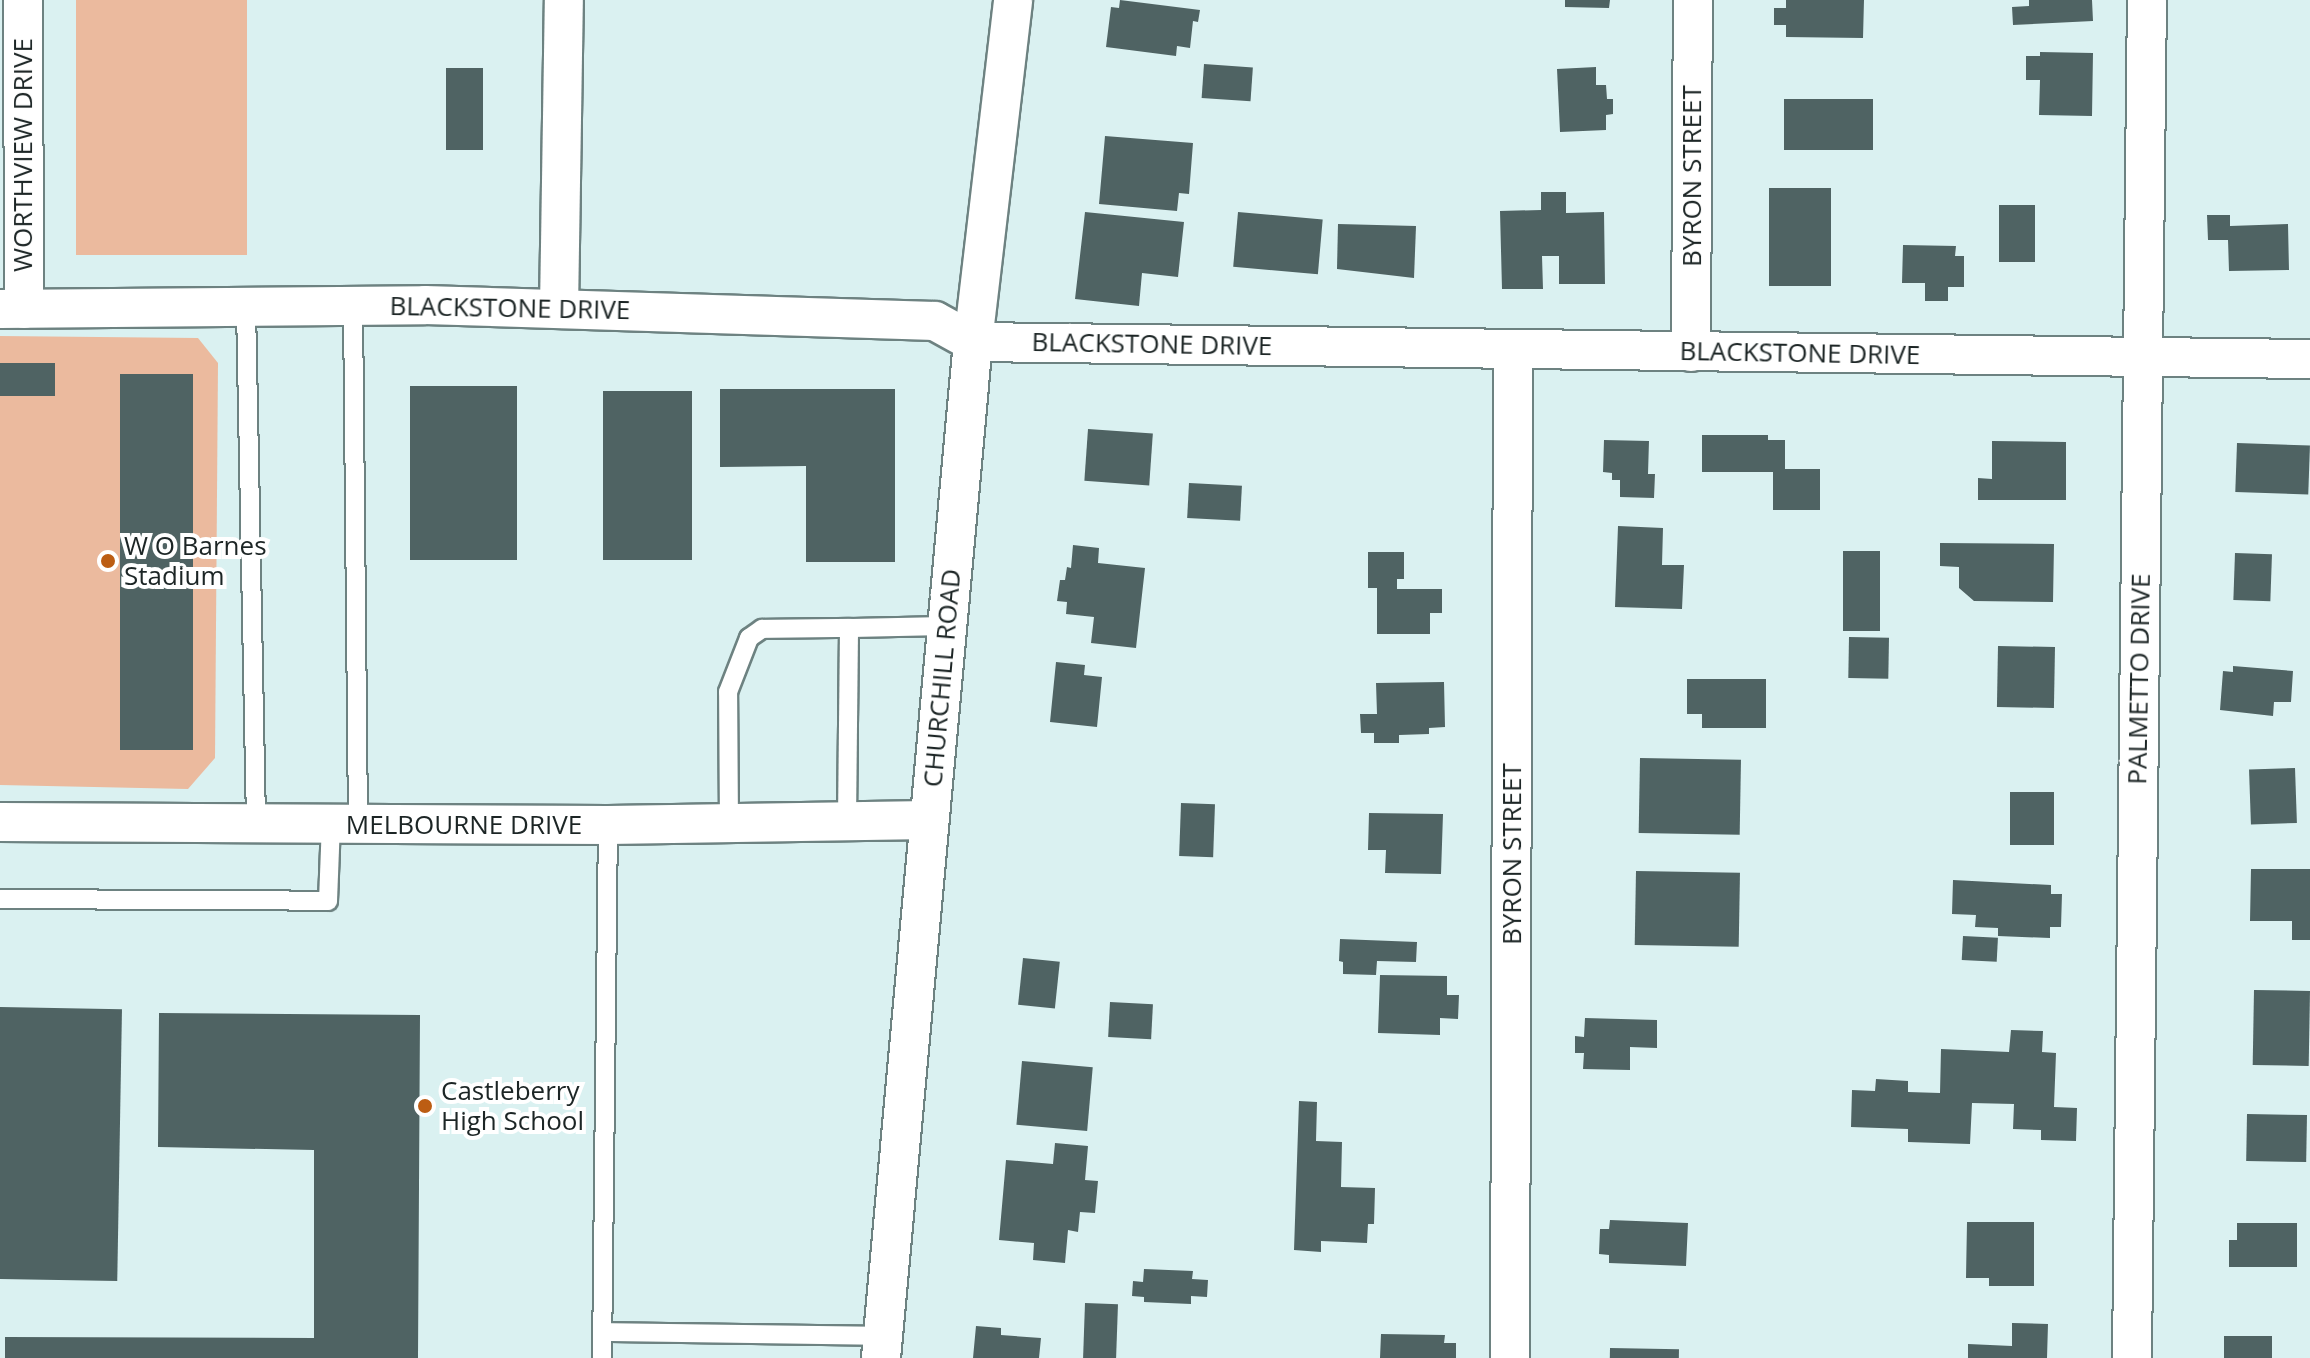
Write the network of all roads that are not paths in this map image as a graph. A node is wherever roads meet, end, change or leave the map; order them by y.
1 (23, 0) edge
2 (564, 0) edge
3 (1013, 0) edge
4 (1693, 0) edge
5 (2147, 0) edge
6 (353, 305) junction
7 (246, 306) junction
8 (12, 309) edge
9 (559, 309) junction
10 (973, 342) junction
11 (1513, 349) junction
12 (1691, 352) junction
13 (2143, 357) junction
14 (2310, 359) edge
15 (947, 626) junction
16 (849, 628) junction
17 (929, 820) junction
18 (847, 821) junction
19 (0, 822) edge
20 (256, 824) junction
21 (345, 824) junction
22 (729, 824) junction
23 (608, 825) junction
24 (0, 899) edge
25 (603, 1332) junction
26 (882, 1347) edge
27 (602, 1358) edge
28 (1510, 1358) edge
29 (2132, 1358) edge

1 - 8 street, WORTHVIEW DRIVE
2 - 9 street
3 - 10 street, CHURCHILL ROAD
4 - 12 street, BYRON STREET
5 - 13 street, PALMETTO DRIVE
6 - 7 street, BLACKSTONE DRIVE
6 - 9 street, BLACKSTONE DRIVE
6 - 21 lane
7 - 8 street, BLACKSTONE DRIVE
7 - 20 lane
9 - 10 street, BLACKSTONE DRIVE
10 - 11 street, BLACKSTONE DRIVE
10 - 15 street, CHURCHILL ROAD
11 - 12 street, BLACKSTONE DRIVE
11 - 28 street, BYRON STREET
12 - 13 street, BLACKSTONE DRIVE
13 - 14 street, BLACKSTONE DRIVE
13 - 29 street, PALMETTO DRIVE
15 - 16 lane
15 - 17 street, CHURCHILL ROAD
16 - 18 lane
16 - 22 lane
17 - 18 street, MELBOURNE DRIVE
17 - 26 street, CHURCHILL ROAD
18 - 22 street, MELBOURNE DRIVE
19 - 20 street, MELBOURNE DRIVE
20 - 21 street, MELBOURNE DRIVE
21 - 23 street, MELBOURNE DRIVE
21 - 24 lane
22 - 23 street, MELBOURNE DRIVE
23 - 25 lane
25 - 26 lane
25 - 27 lane

